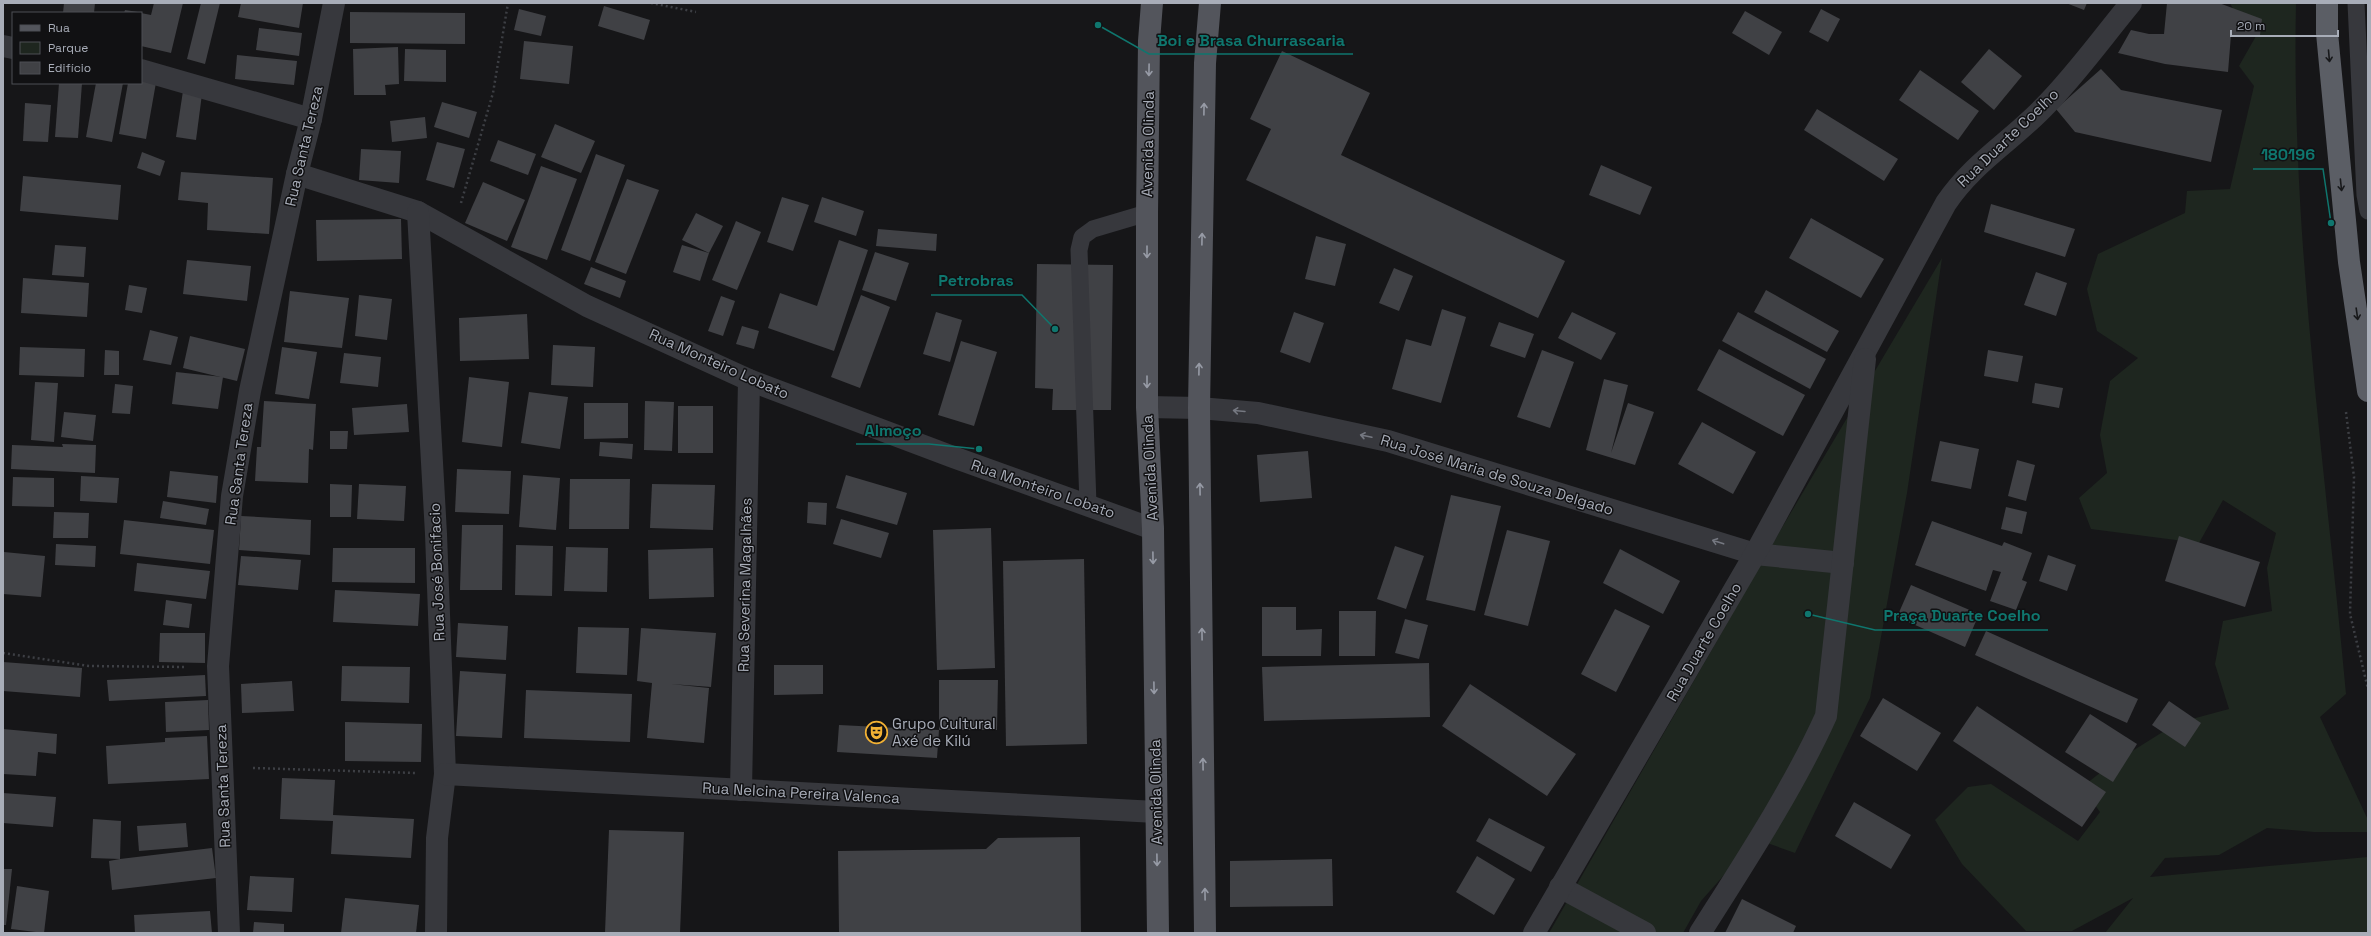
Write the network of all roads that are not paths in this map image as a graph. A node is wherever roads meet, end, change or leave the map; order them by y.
1 (334, 3) edge
2 (1152, 3) edge
3 (1210, 3) edge
4 (2130, 3) edge
5 (2327, 3) edge
6 (2356, 3) edge
7 (3, 46) edge
8 (3, 50) edge
9 (142, 70) edge
10 (311, 120) junction
11 (297, 174) junction
12 (2368, 211) edge
13 (418, 212) junction
14 (1147, 213) junction
15 (1867, 348) junction
16 (749, 380) junction
17 (2368, 391) edge
18 (1147, 407) junction
19 (1199, 408) junction
20 (1088, 504) junction
21 (1153, 529) junction
22 (1756, 554) junction
23 (1843, 563) junction
24 (445, 774) junction
25 (741, 790) junction
26 (1156, 812) junction
27 (1560, 887) junction
28 (229, 933) edge
29 (436, 933) edge
30 (1158, 933) edge
31 (1205, 933) edge
32 (1534, 933) edge
33 (1645, 933) edge
34 (1700, 933) edge

1 - 10 street, Rua Santa Tereza
2 -> 14 main road, Avenida Olinda
19 -> 3 main road
4 - 15 street, Rua Duarte Coelho
5 -> 17 highway
6 - 12 lane
7 - 8 street
9 - 10 street
10 - 11 street, Rua Santa Tereza
11 - 13 street, Rua Monteiro Lobato
11 - 28 street, Rua Santa Tereza
13 - 16 street, Rua Monteiro Lobato
13 - 24 street, Rua José Bonifacio
14 -> 18 main road, Avenida Olinda
14 - 20 lane
15 - 22 street, Rua Duarte Coelho
15 - 23 street, Rua Duarte Coelho
16 - 20 street, Rua Monteiro Lobato
16 - 25 street, Rua Severina Magalhães
18 - 19 street, Rua José Maria de Souza Delgado
18 - 21 main road, Avenida Olinda
22 -> 19 street, Rua José Maria de Souza Delgado
31 -> 19 main road
20 - 21 street, Rua Monteiro Lobato
21 -> 26 main road, Avenida Olinda
22 - 23 street, Rua José Maria de Souza Delgado
22 - 27 street, Rua Duarte Coelho
23 - 34 street, Rua Duarte Coelho
24 - 25 street, Rua Nelcina Pereira Valenca
24 - 29 street, Rua José Bonifacio
25 - 26 street, Rua Nelcina Pereira Valenca
26 -> 30 main road, Avenida Olinda
27 - 32 street, Rua Duarte Coelho
27 - 33 street

